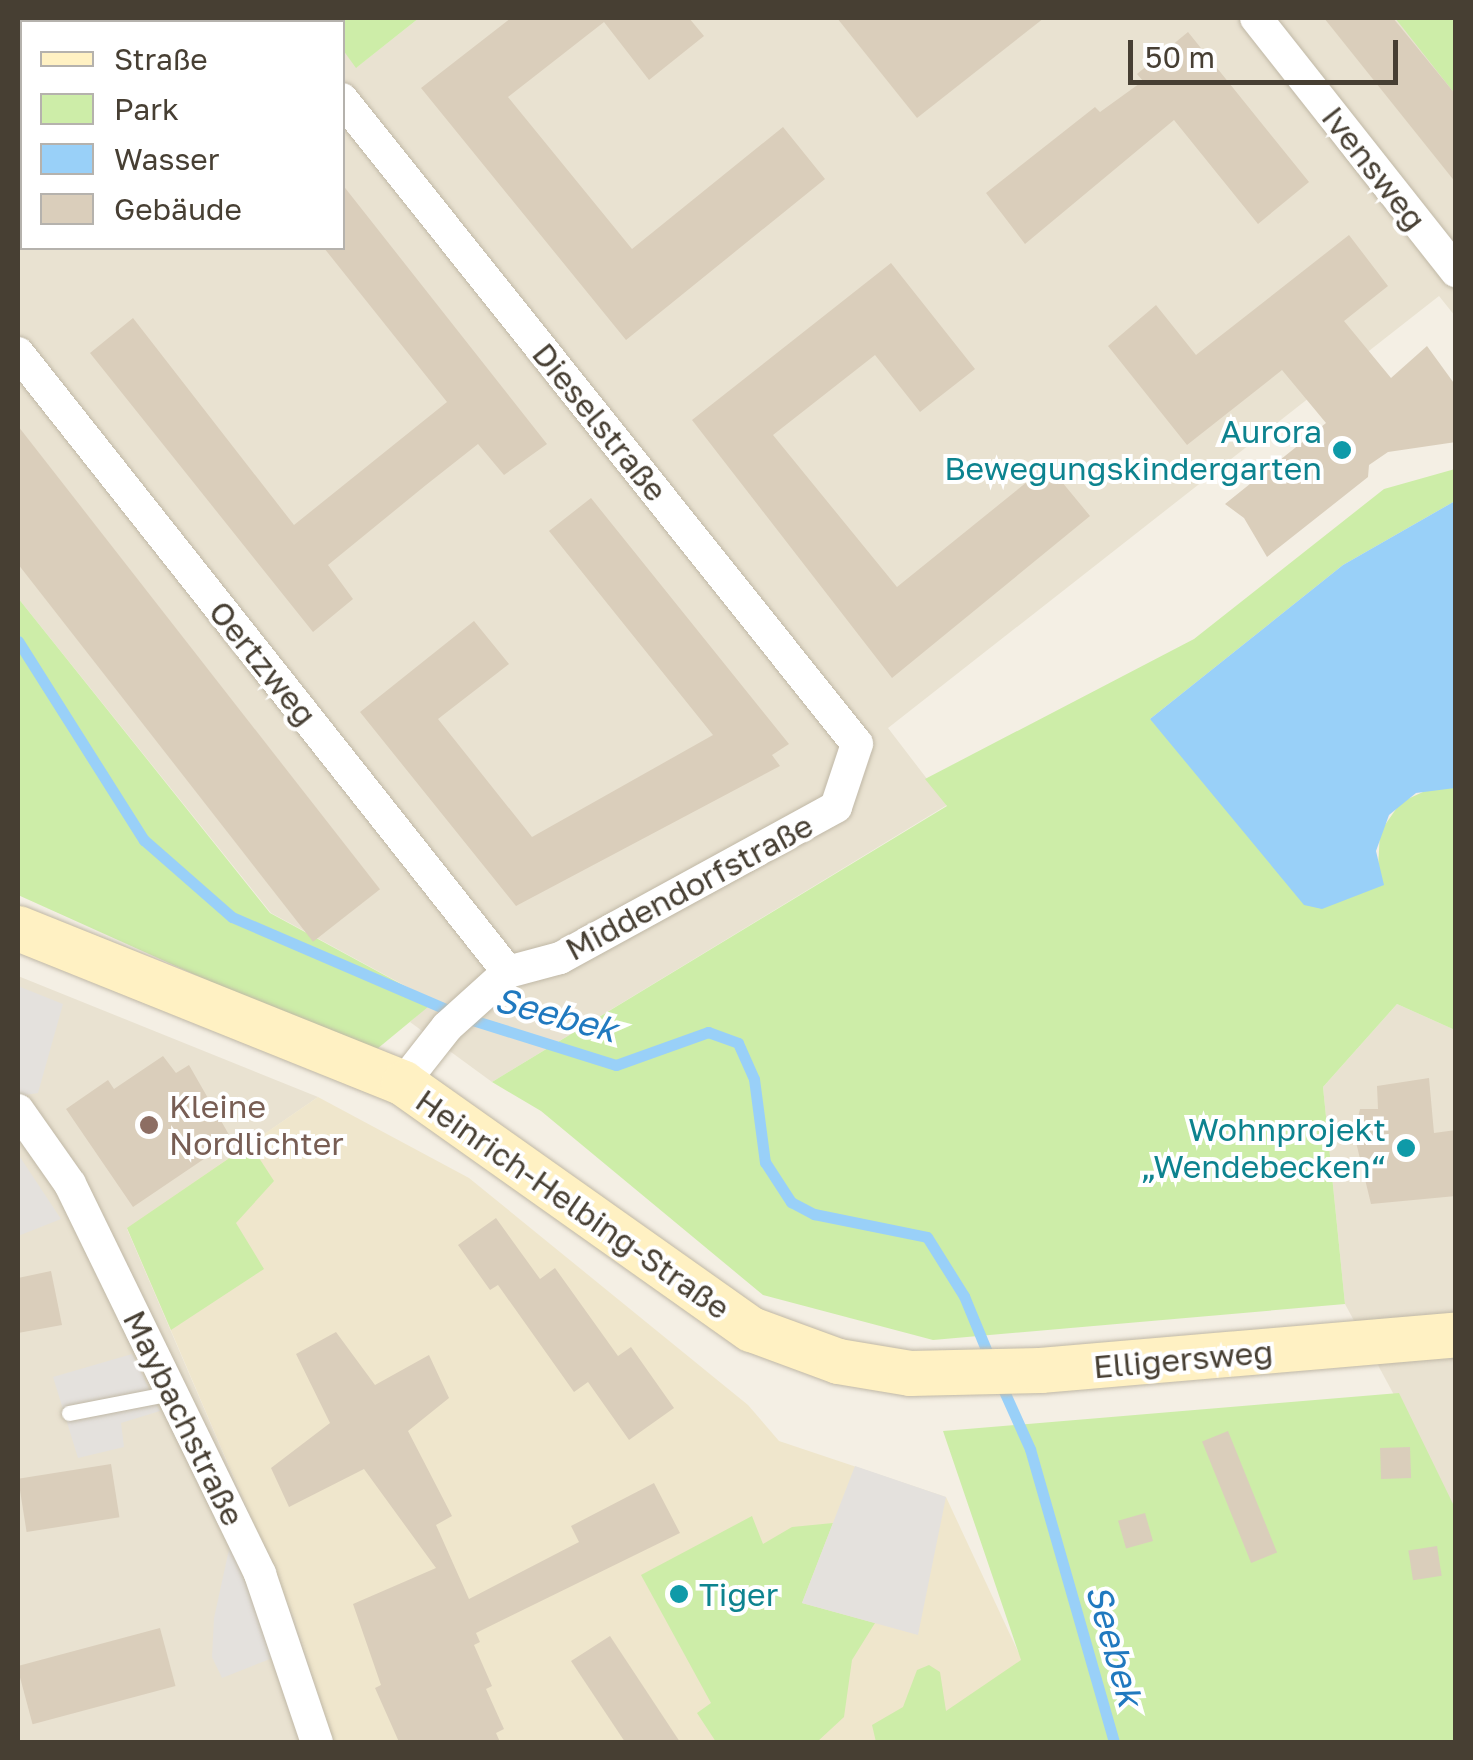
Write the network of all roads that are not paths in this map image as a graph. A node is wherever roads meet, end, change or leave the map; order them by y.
1 (1256, 18) edge
2 (345, 104) edge
3 (1456, 270) edge
4 (18, 353) edge
5 (857, 744) joint
6 (20, 935) edge
7 (508, 972) junction
8 (402, 1083) junction
9 (18, 1110) edge
10 (1456, 1334) edge
11 (910, 1372) joint
12 (171, 1394) junction
13 (69, 1413) dead end
14 (317, 1742) edge

1 - 3 street, Ivensweg
2 - 5 street, Dieselstraße
4 - 7 street, Oertzweg
5 - 7 street, Middendorfstraße
6 - 8 street, Heinrich-Helbing-Straße
7 - 8 street, Middendorfstraße
8 - 11 street, Heinrich-Helbing-Straße
9 - 12 street, Maybachstraße
10 - 11 street, Elligersweg
12 - 13 lane
12 - 14 street, Maybachstraße

